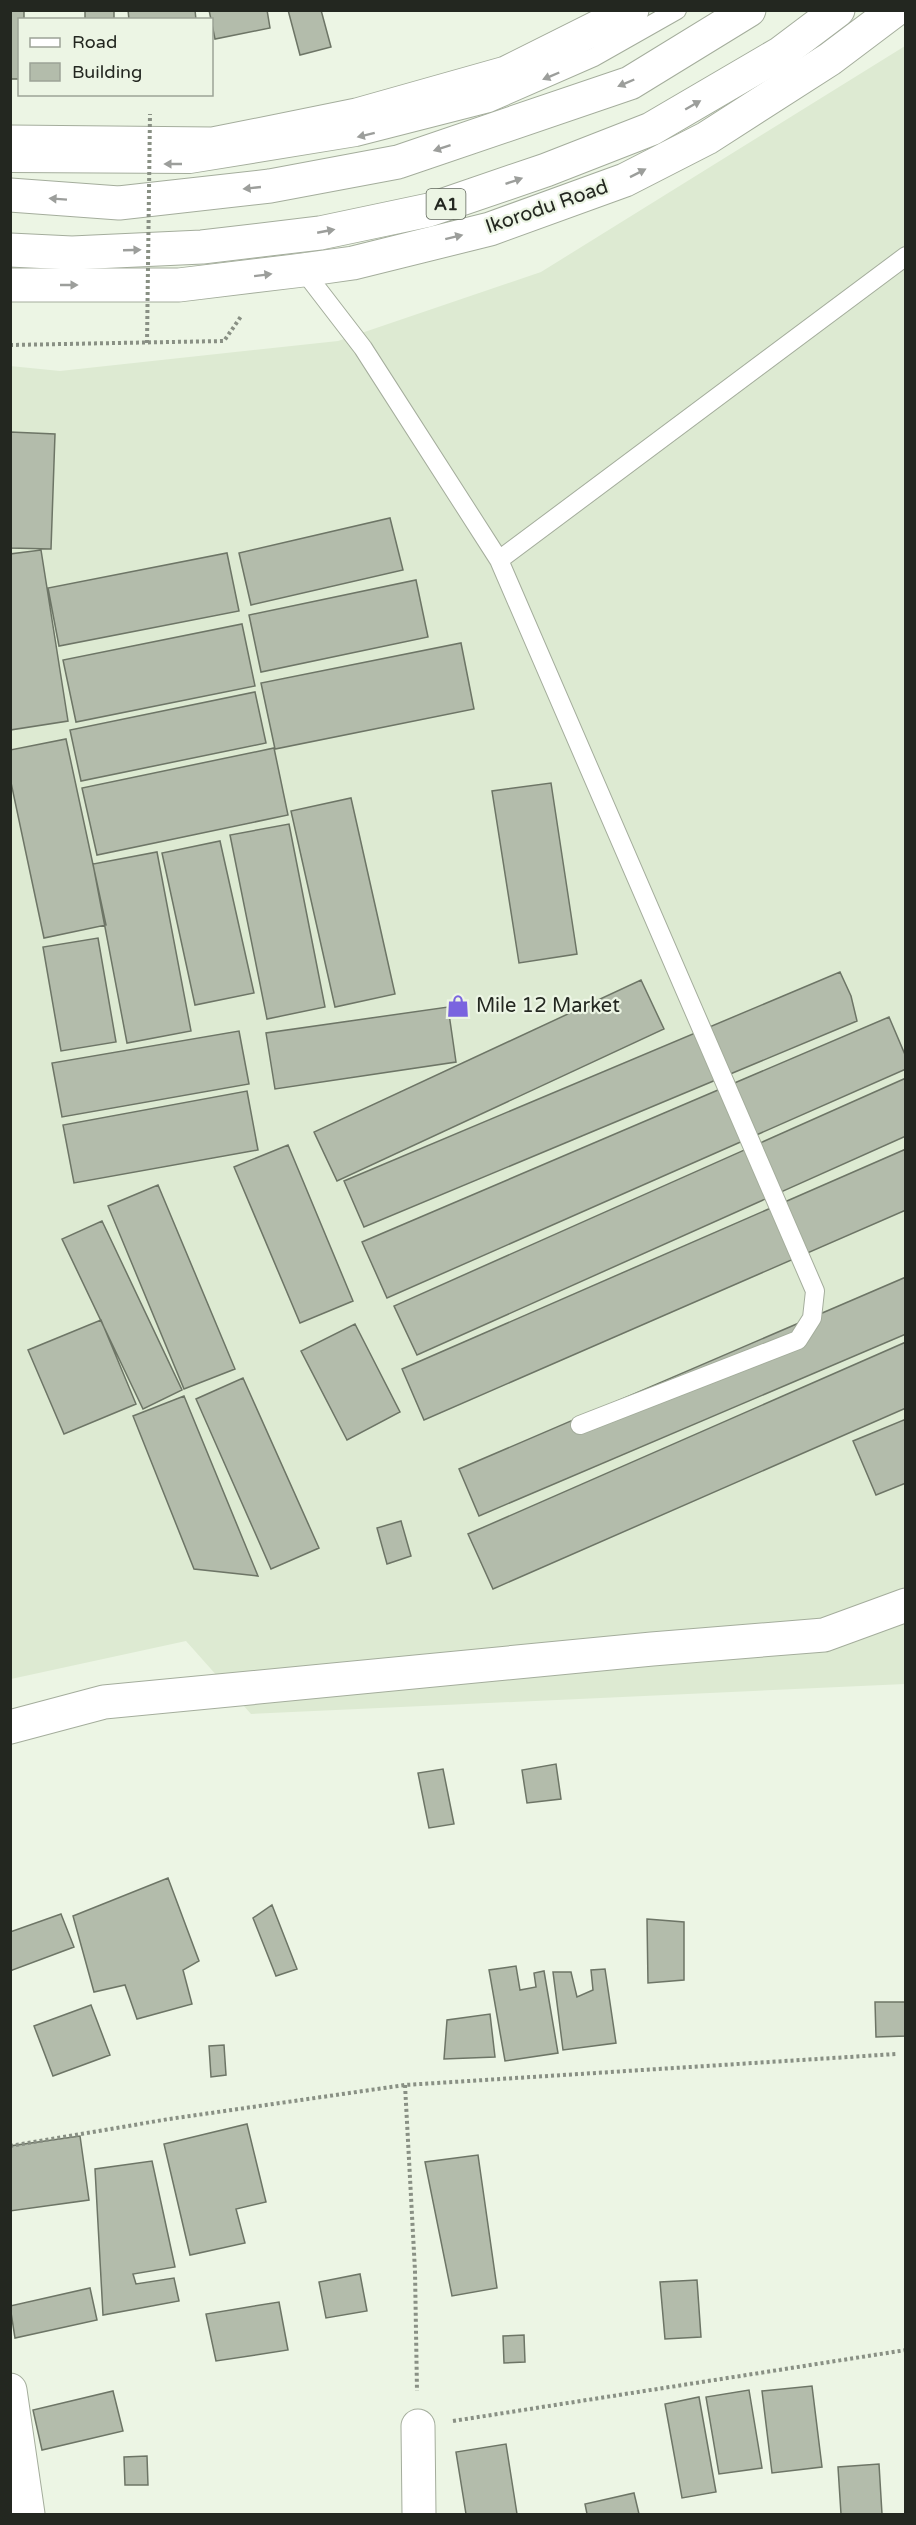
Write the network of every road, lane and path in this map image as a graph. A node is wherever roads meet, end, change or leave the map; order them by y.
1 (632, 10) edge
2 (677, 10) edge
3 (748, 10) edge
4 (838, 10) edge
5 (896, 10) edge
6 (150, 114) dead end
7 (10, 142) edge
8 (10, 163) edge
9 (10, 195) edge
10 (10, 250) edge
11 (906, 256) edge
12 (303, 270) junction
13 (10, 285) edge
14 (224, 341) dead end
15 (147, 342) junction
16 (10, 345) edge
17 (500, 560) junction
18 (580, 1425) dead end
19 (906, 1605) edge
20 (10, 1727) edge
21 (896, 2054) dead end
22 (405, 2085) junction
23 (10, 2146) edge
24 (906, 2350) edge
25 (10, 2390) edge
26 (418, 2426) junction
27 (28, 2514) edge
28 (419, 2514) edge

1 - 7 main road
2 -> 8 lane
3 -> 9 main road
10 -> 4 main road, Ikorodu Road / A1
12 -> 5 main road, Ikorodu Road
6 - 15 path, bridge
11 - 17 lane
13 -> 12 main road, Ikorodu Road
12 - 17 lane
14 - 15 path
15 - 16 path
17 - 18 lane
19 - 20 main road
21 - 22 path
22 - 23 path
22 - 26 path
24 - 26 path
25 - 27 main road
26 - 28 main road

